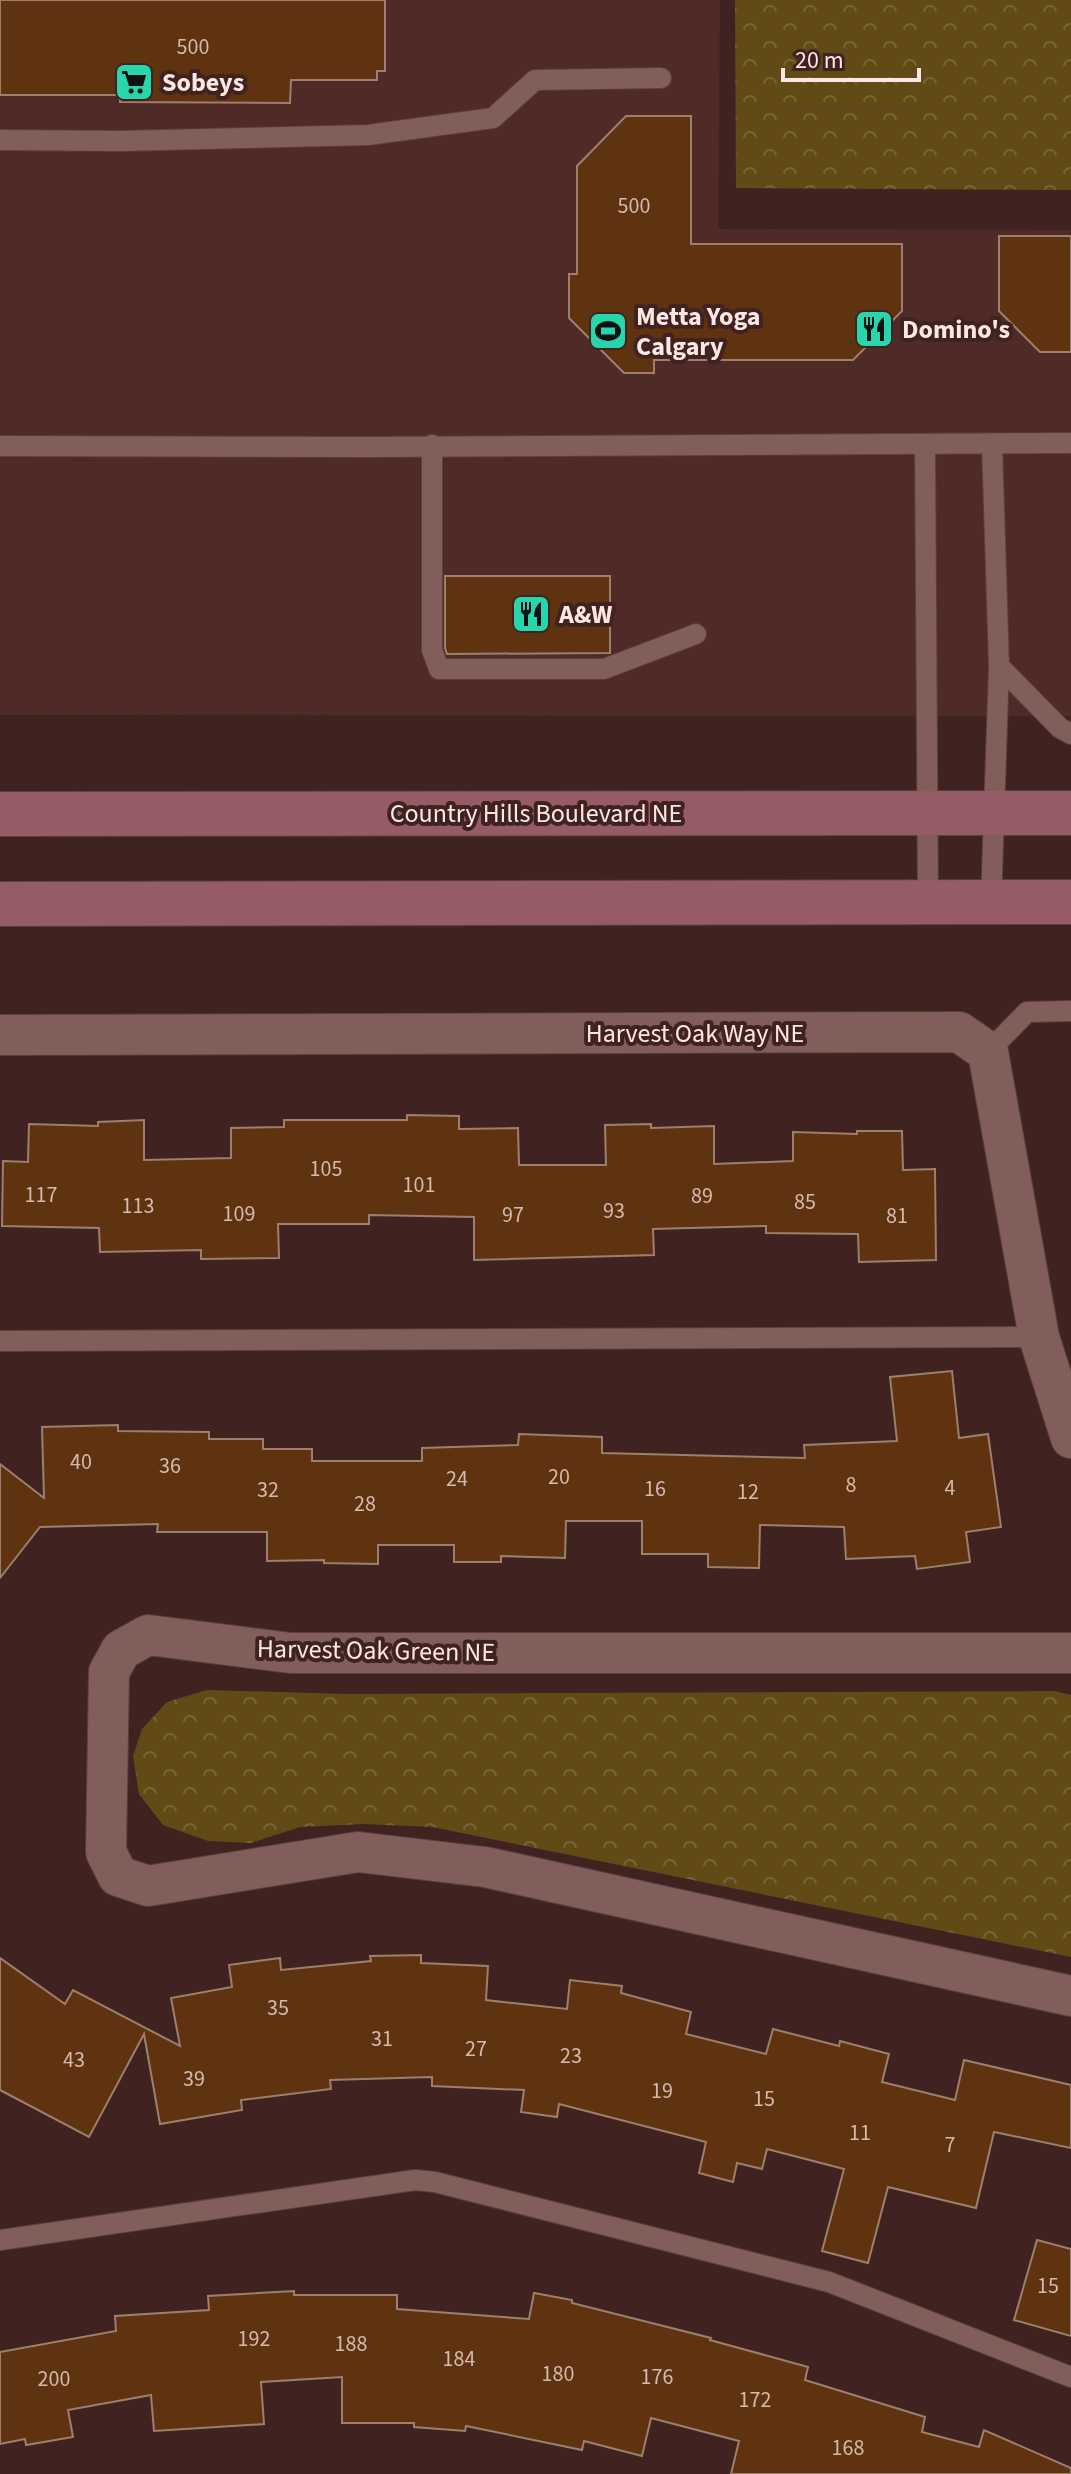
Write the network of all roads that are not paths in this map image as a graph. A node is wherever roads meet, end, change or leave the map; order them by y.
1 (661, 78) dead end
2 (0, 140) edge
3 (1071, 443) edge
4 (925, 444) junction
5 (992, 444) junction
6 (432, 445) junction
7 (0, 446) edge
8 (696, 634) dead end
9 (999, 666) junction
10 (1071, 734) edge
11 (0, 792) edge
12 (62, 813) junction
13 (928, 813) junction
14 (1071, 813) edge
15 (0, 814) edge
16 (994, 814) junction
17 (1071, 902) edge
18 (991, 903) junction
19 (0, 904) edge
20 (928, 904) junction
21 (1071, 1011) edge
22 (0, 1035) edge
23 (988, 1052) junction
24 (1039, 1337) junction
25 (0, 1341) edge
26 (1071, 1438) edge
27 (1071, 1653) edge
28 (1071, 1996) edge
29 (0, 2240) edge
30 (1071, 2377) edge

1 - 2 lane
3 - 5 lane
4 - 5 lane
4 - 6 lane
4 - 13 lane
5 - 9 lane
6 - 7 lane
6 - 8 lane
9 - 10 lane
9 - 16 lane
11 - 12 lane
12 - 13 main road, Country Hills Boulevard NE
12 - 15 main road, Country Hills Boulevard NE
13 - 16 main road, Country Hills Boulevard NE
13 - 20 lane
14 - 16 main road, Country Hills Boulevard NE
16 - 18 lane
17 - 18 main road
18 - 20 main road
19 - 20 main road
21 - 23 lane
22 - 23 street, Harvest Oak Way NE
23 - 24 street
24 - 25 lane
24 - 26 street
27 - 28 street, Harvest Oak Green NE
29 - 30 lane

